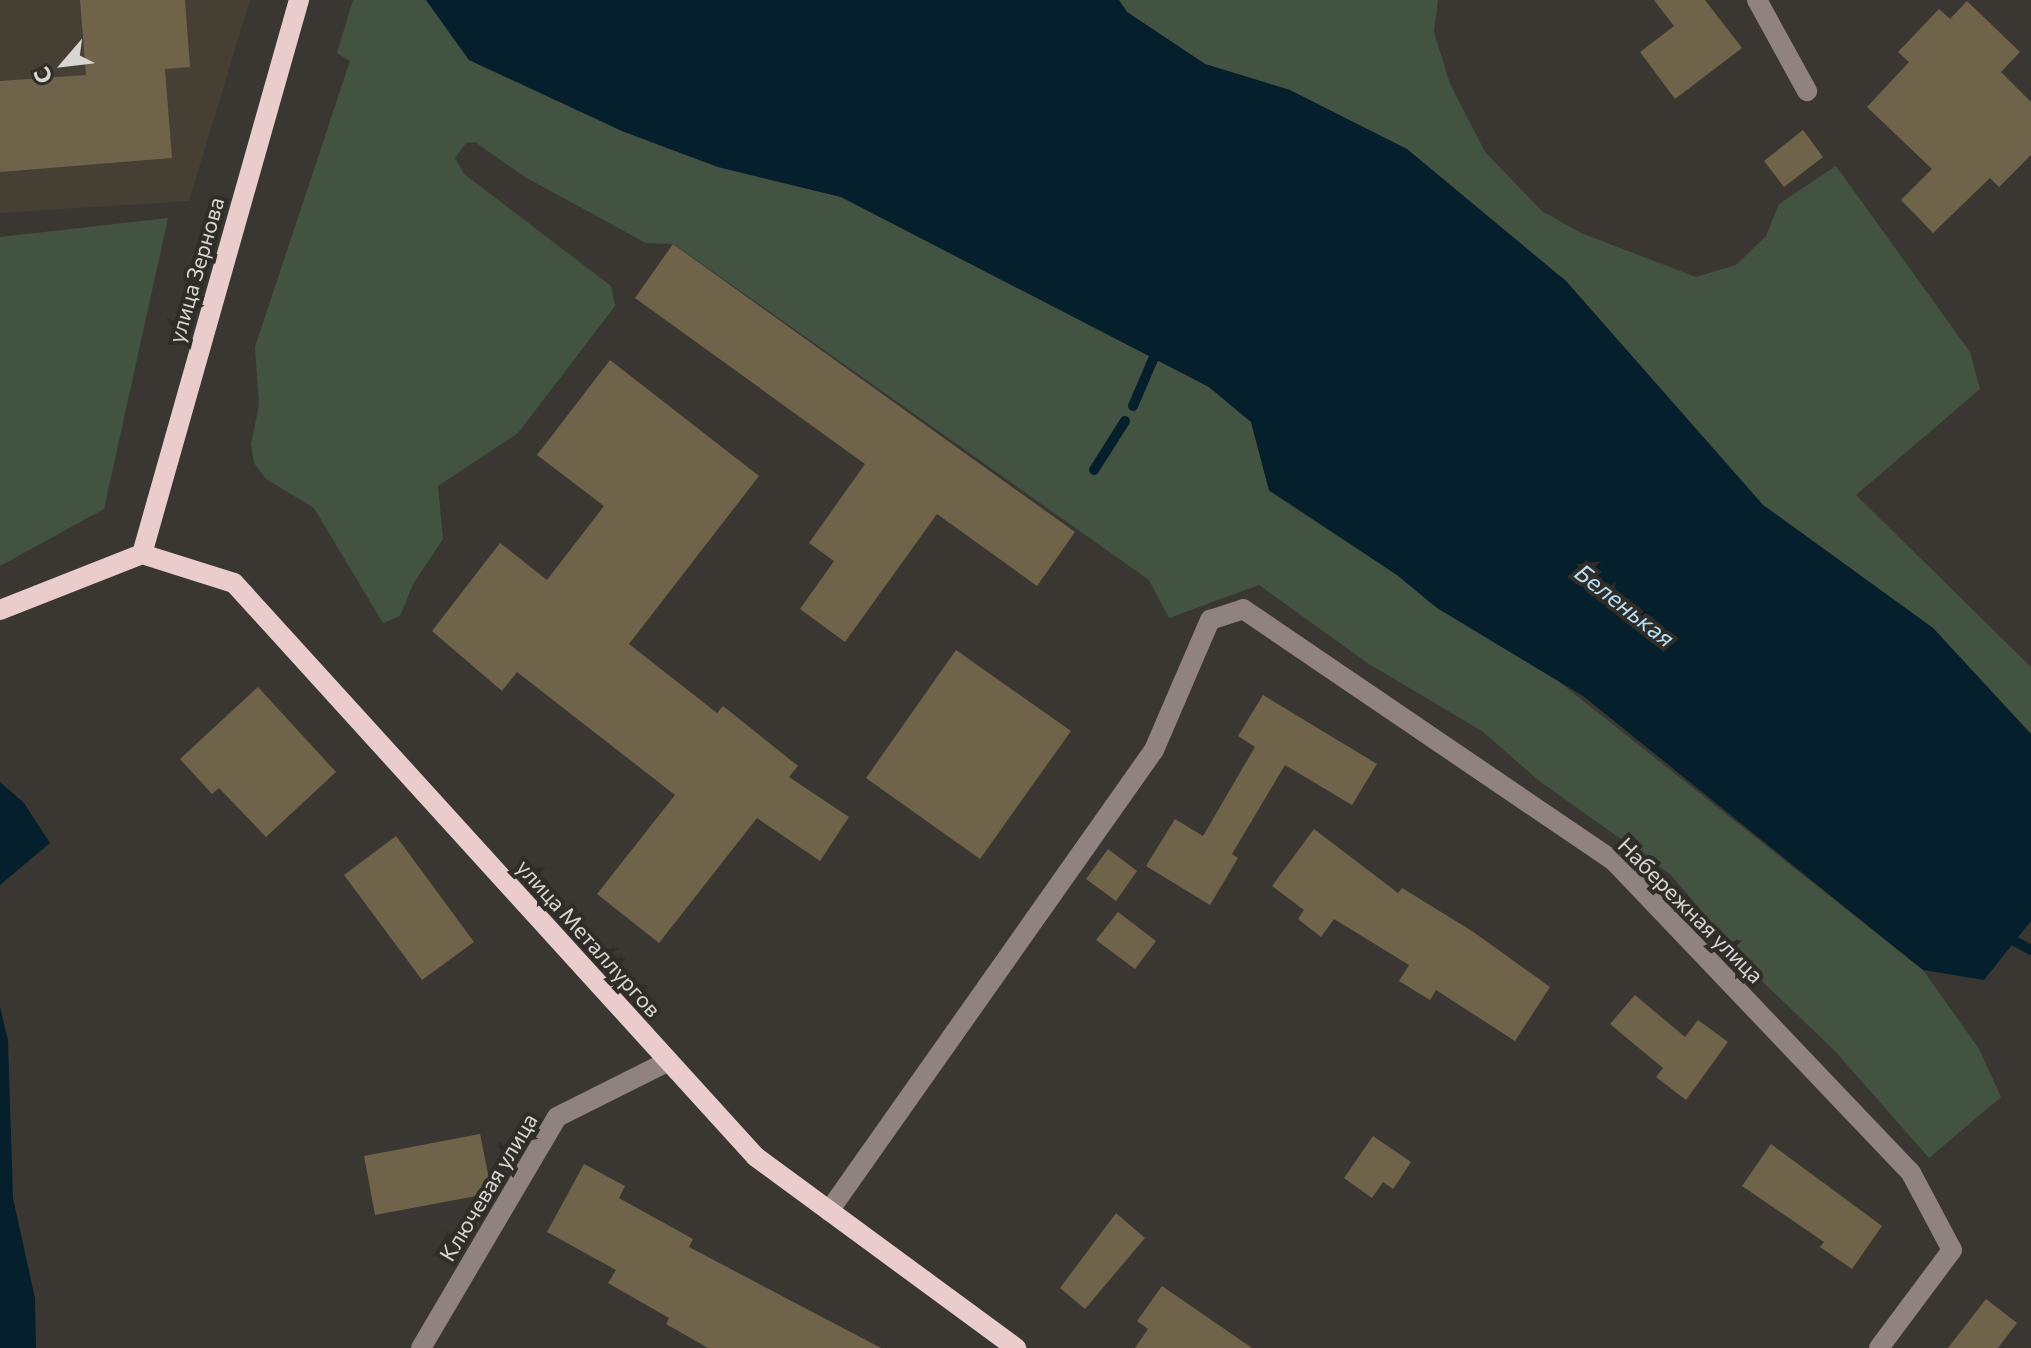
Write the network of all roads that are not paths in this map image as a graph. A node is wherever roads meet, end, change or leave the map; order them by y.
1 (299, 0) edge
2 (1757, 0) edge
3 (1807, 91) dead end
4 (142, 554) junction
5 (0, 610) edge
6 (669, 1061) junction
7 (829, 1211) junction
8 (421, 1348) edge
9 (1016, 1348) edge
10 (1879, 1348) edge

1 - 4 main road, улица Зернова
2 - 3 street
4 - 5 main road
4 - 6 main road, улица Металлургов
6 - 7 main road, улица Металлургов
6 - 8 street, Ключевая улица
7 - 9 main road, улица Металлургов
7 - 10 street, Набережная улица

